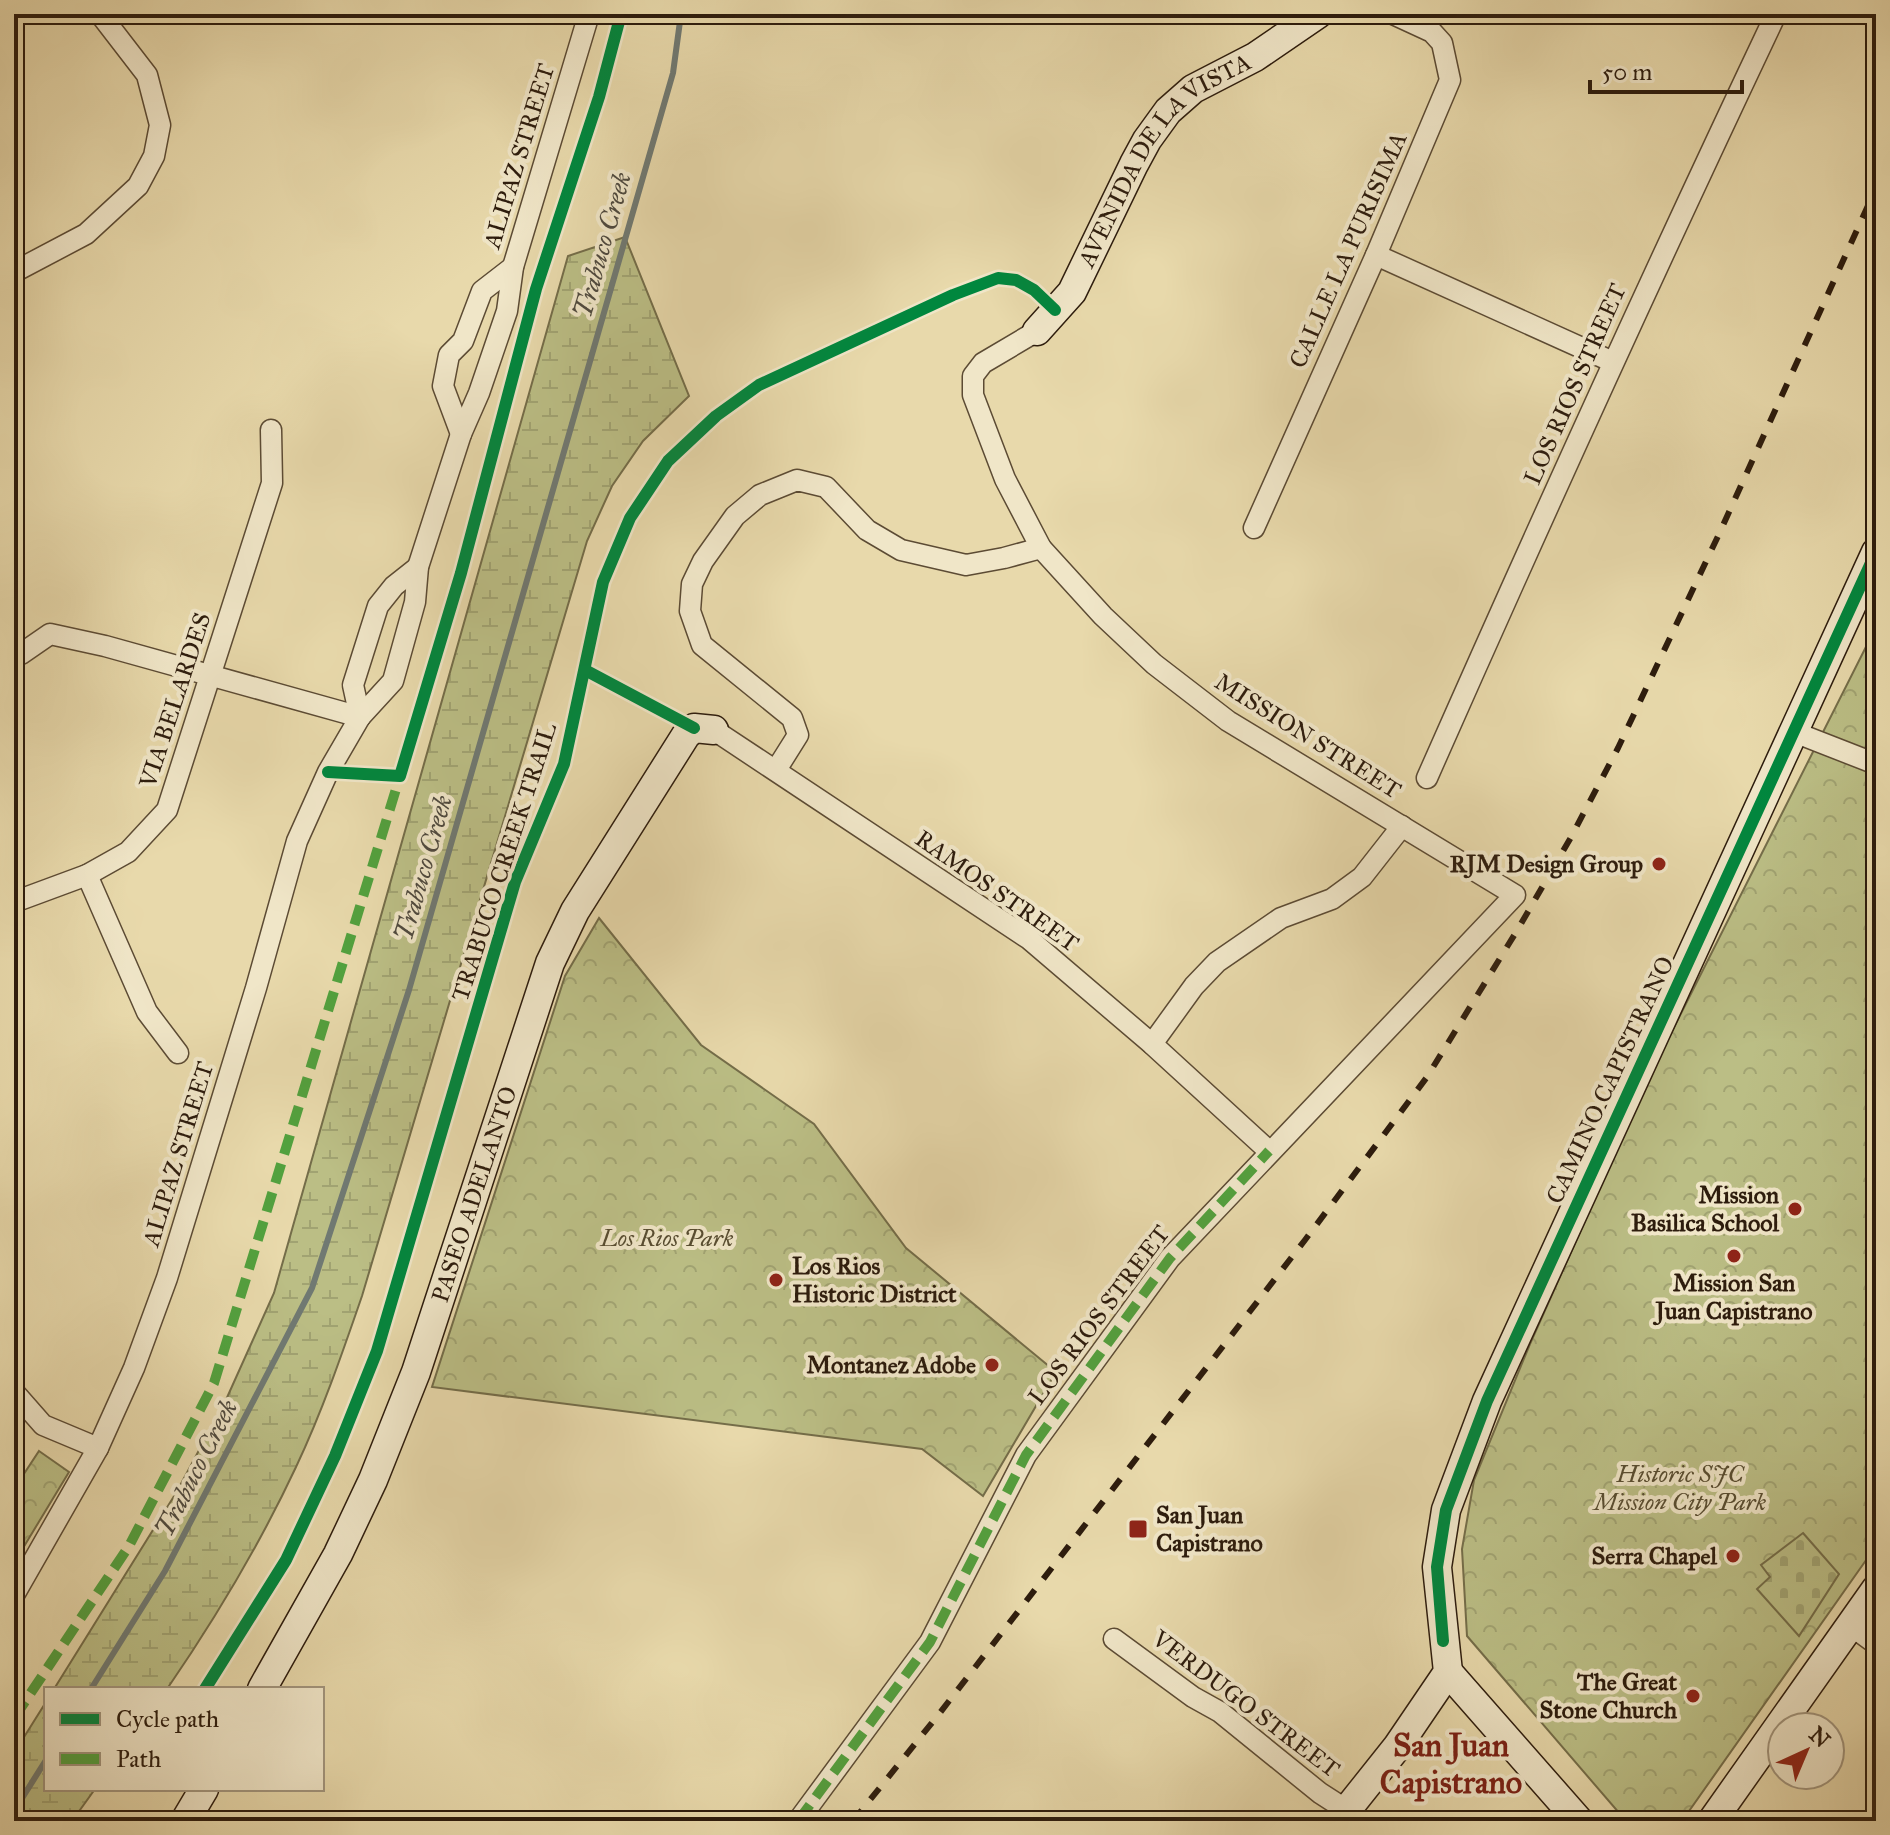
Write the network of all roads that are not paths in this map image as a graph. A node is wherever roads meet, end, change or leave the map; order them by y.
1 (100, 14) edge
2 (589, 14) edge
3 (1318, 14) edge
4 (1393, 14) edge
5 (1776, 14) edge
6 (1376, 255) junction
7 (513, 267) junction
8 (14, 272) edge
9 (1037, 331) joint
10 (1613, 362) junction
11 (271, 430) dead end
12 (461, 434) junction
13 (1254, 528) dead end
14 (1041, 548) junction
15 (1876, 552) edge
16 (418, 567) junction
17 (21, 654) dead end
18 (210, 675) junction
19 (360, 717) junction
20 (714, 730) joint
21 (1794, 732) junction
22 (1876, 764) edge
23 (776, 770) junction
24 (1427, 778) dead end
25 (1402, 826) junction
26 (87, 875) junction
27 (1515, 895) joint
28 (14, 902) edge
29 (1152, 1044) junction
30 (178, 1053) dead end
31 (1269, 1151) junction
32 (14, 1392) edge
33 (98, 1448) junction
34 (1876, 1589) edge
35 (14, 1595) edge
36 (1850, 1625) junction
37 (1114, 1639) dead end
38 (1876, 1644) edge
39 (1448, 1672) junction
40 (263, 1687) edge
41 (203, 1791) edge
42 (1343, 1816) edge
43 (185, 1821) edge
44 (798, 1821) edge
45 (1579, 1821) edge
46 (1712, 1821) edge

1 - 8 street
2 - 7 street, ALIPAZ STREET
3 - 9 street, AVENIDA DE LA VISTA
4 - 6 street, CALLE LA PURISIMA
5 - 10 street, LOS RIOS STREET
6 - 10 street
6 - 13 street, CALLE LA PURISIMA
7 - 12 street, ALIPAZ STREET
7 - 12 street, ALIPAZ STREET
9 - 14 street, MISSION STREET
10 - 24 street, LOS RIOS STREET
11 - 18 street, VIA BELARDES
12 - 16 street, ALIPAZ STREET
14 - 23 street
14 - 25 street, MISSION STREET
15 - 21 street, CAMINO CAPISTRANO
16 - 19 street, ALIPAZ STREET
16 - 19 street
17 - 18 street
18 - 19 street
18 - 26 street, VIA BELARDES
19 - 33 street, ALIPAZ STREET
20 - 23 street, RAMOS STREET
20 - 40 street, PASEO ADELANTO
21 - 22 street
21 - 39 street, CAMINO CAPISTRANO
23 - 29 street, RAMOS STREET
25 - 27 street, MISSION STREET
25 - 29 street
26 - 28 street, VIA BELARDES
26 - 30 street
27 - 31 street, LOS RIOS STREET
29 - 31 street, RAMOS STREET
31 - 44 street, LOS RIOS STREET
32 - 33 street
33 - 35 street, ALIPAZ STREET
34 - 36 street
36 - 38 street
36 - 46 street
37 - 42 street, VERDUGO STREET
39 - 42 street
39 - 45 street
41 - 43 street

